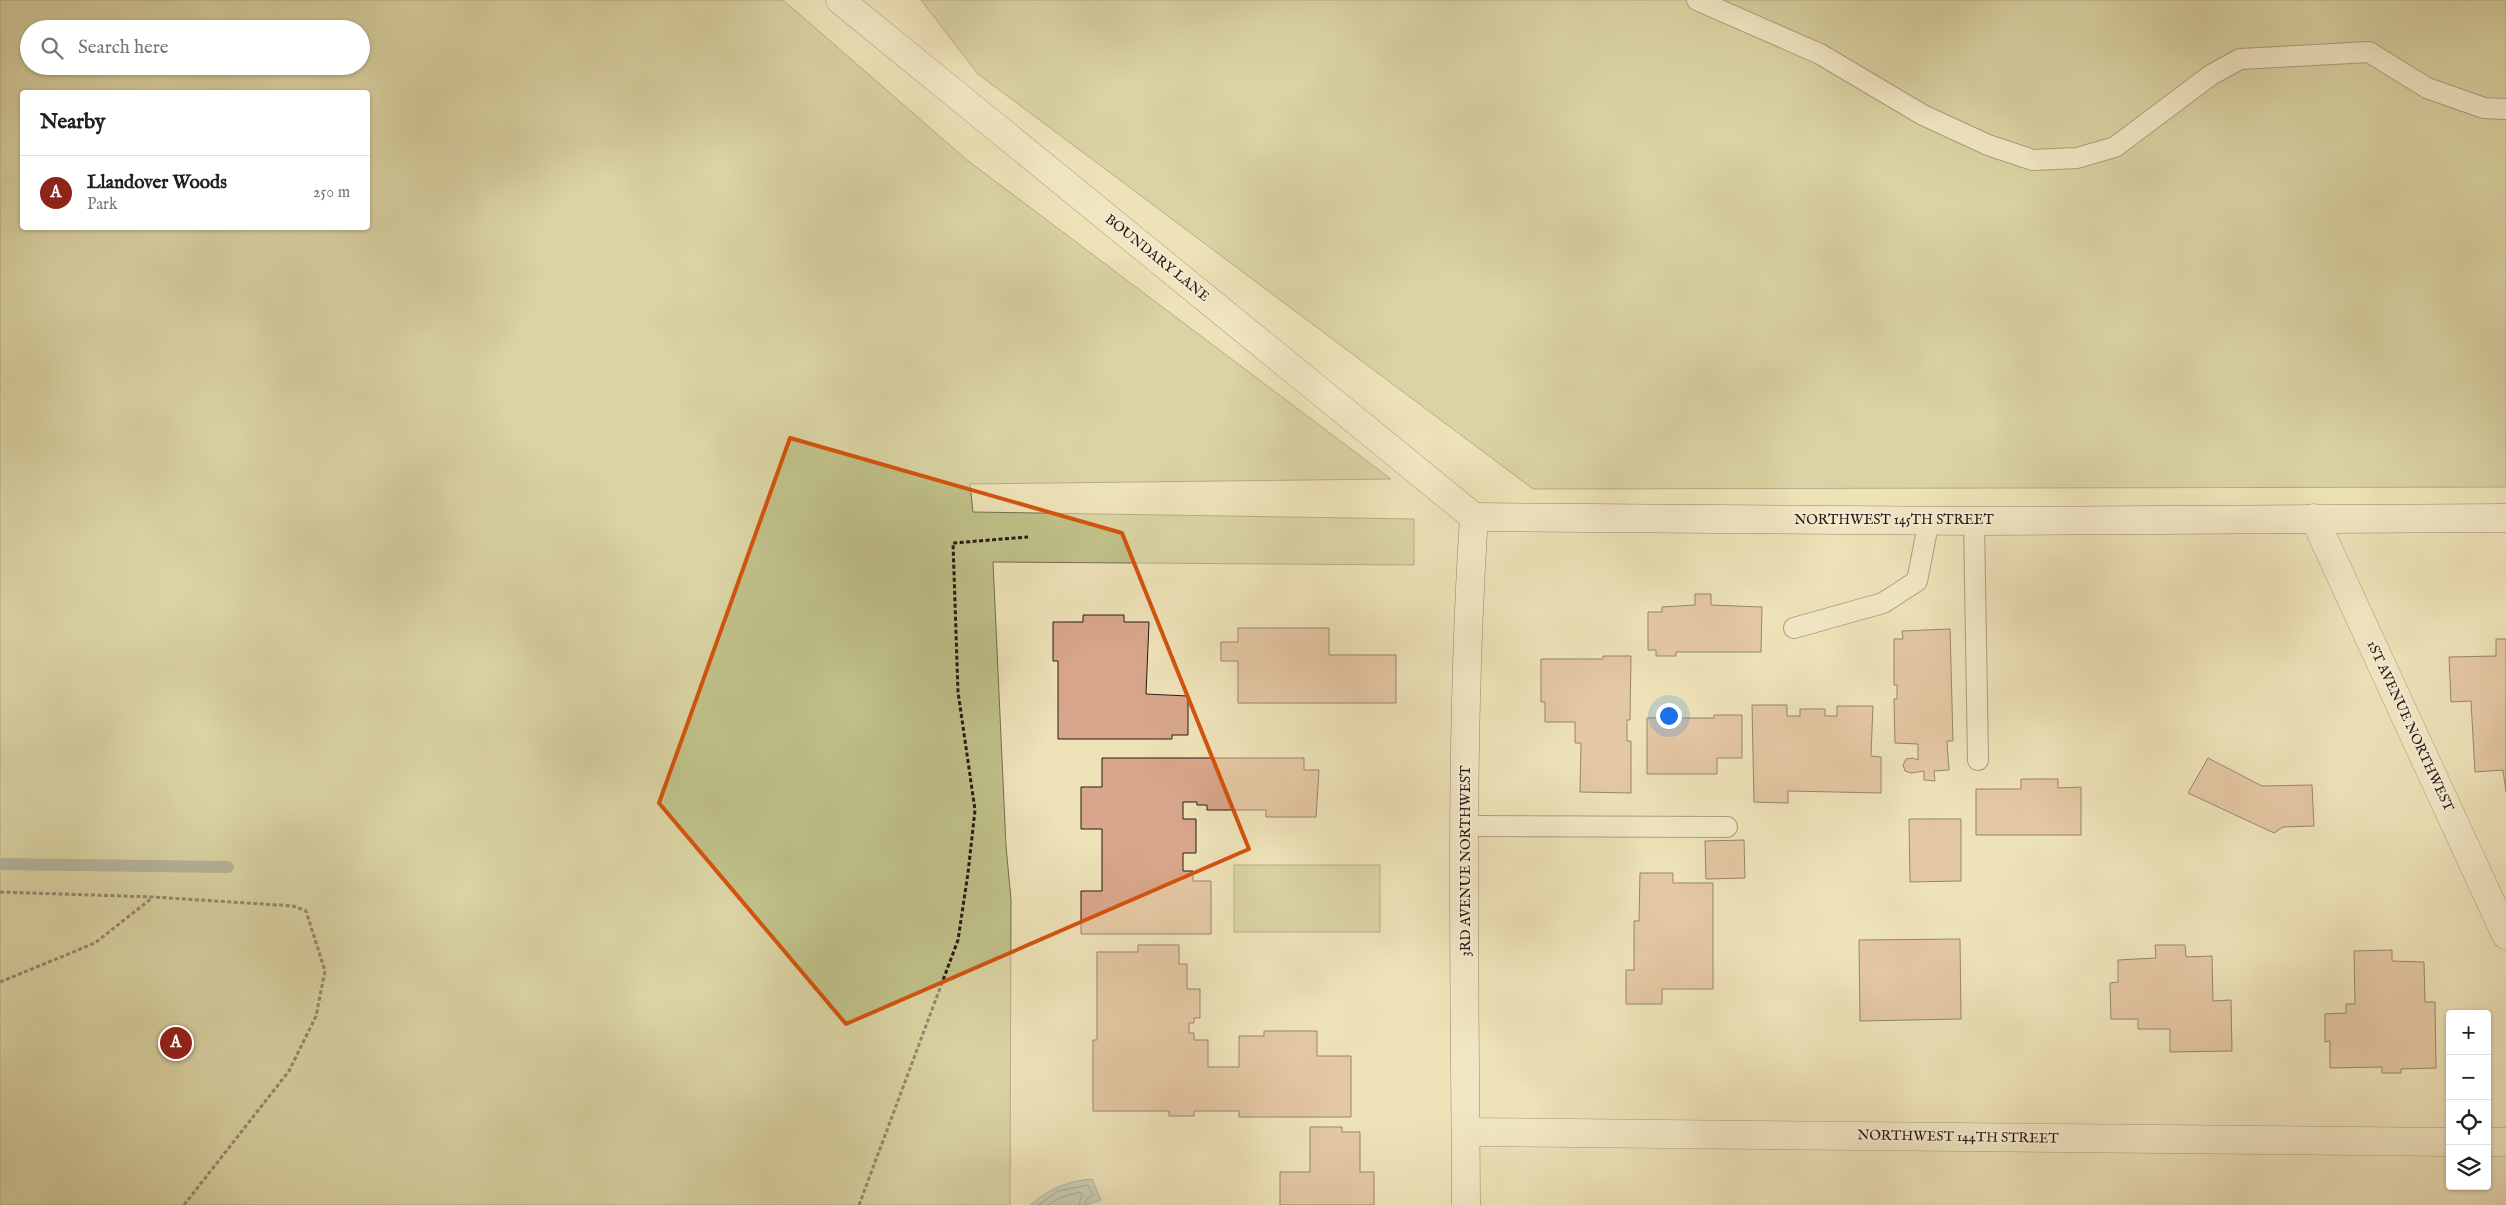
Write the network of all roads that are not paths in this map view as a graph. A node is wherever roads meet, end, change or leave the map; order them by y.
1 (840, 0) edge
2 (1697, 0) edge
3 (2506, 109) edge
4 (1474, 517) junction
5 (2314, 518) junction
6 (2506, 518) edge
7 (1930, 520) junction
8 (1974, 521) junction
9 (1794, 628) dead end
10 (1978, 760) dead end
11 (1466, 826) junction
12 (1727, 827) dead end
13 (2506, 935) edge
14 (1466, 1132) junction
15 (2446, 1142) edge
16 (2491, 1142) edge
17 (2506, 1142) edge
18 (1466, 1205) edge

1 - 4 street, BOUNDARY LANE
2 - 3 lane
4 - 7 street, NORTHWEST 145TH STREET
4 - 11 street, 3RD AVENUE NORTHWEST
5 - 6 street, NORTHWEST 145TH STREET
5 - 8 street, NORTHWEST 145TH STREET
5 - 13 street, 1ST AVENUE NORTHWEST
7 - 8 street, NORTHWEST 145TH STREET
7 - 9 lane
8 - 10 lane
11 - 12 lane
11 - 14 street, 3RD AVENUE NORTHWEST
14 - 15 street, NORTHWEST 144TH STREET
14 - 18 street, 3RD AVENUE NORTHWEST
16 - 17 street

